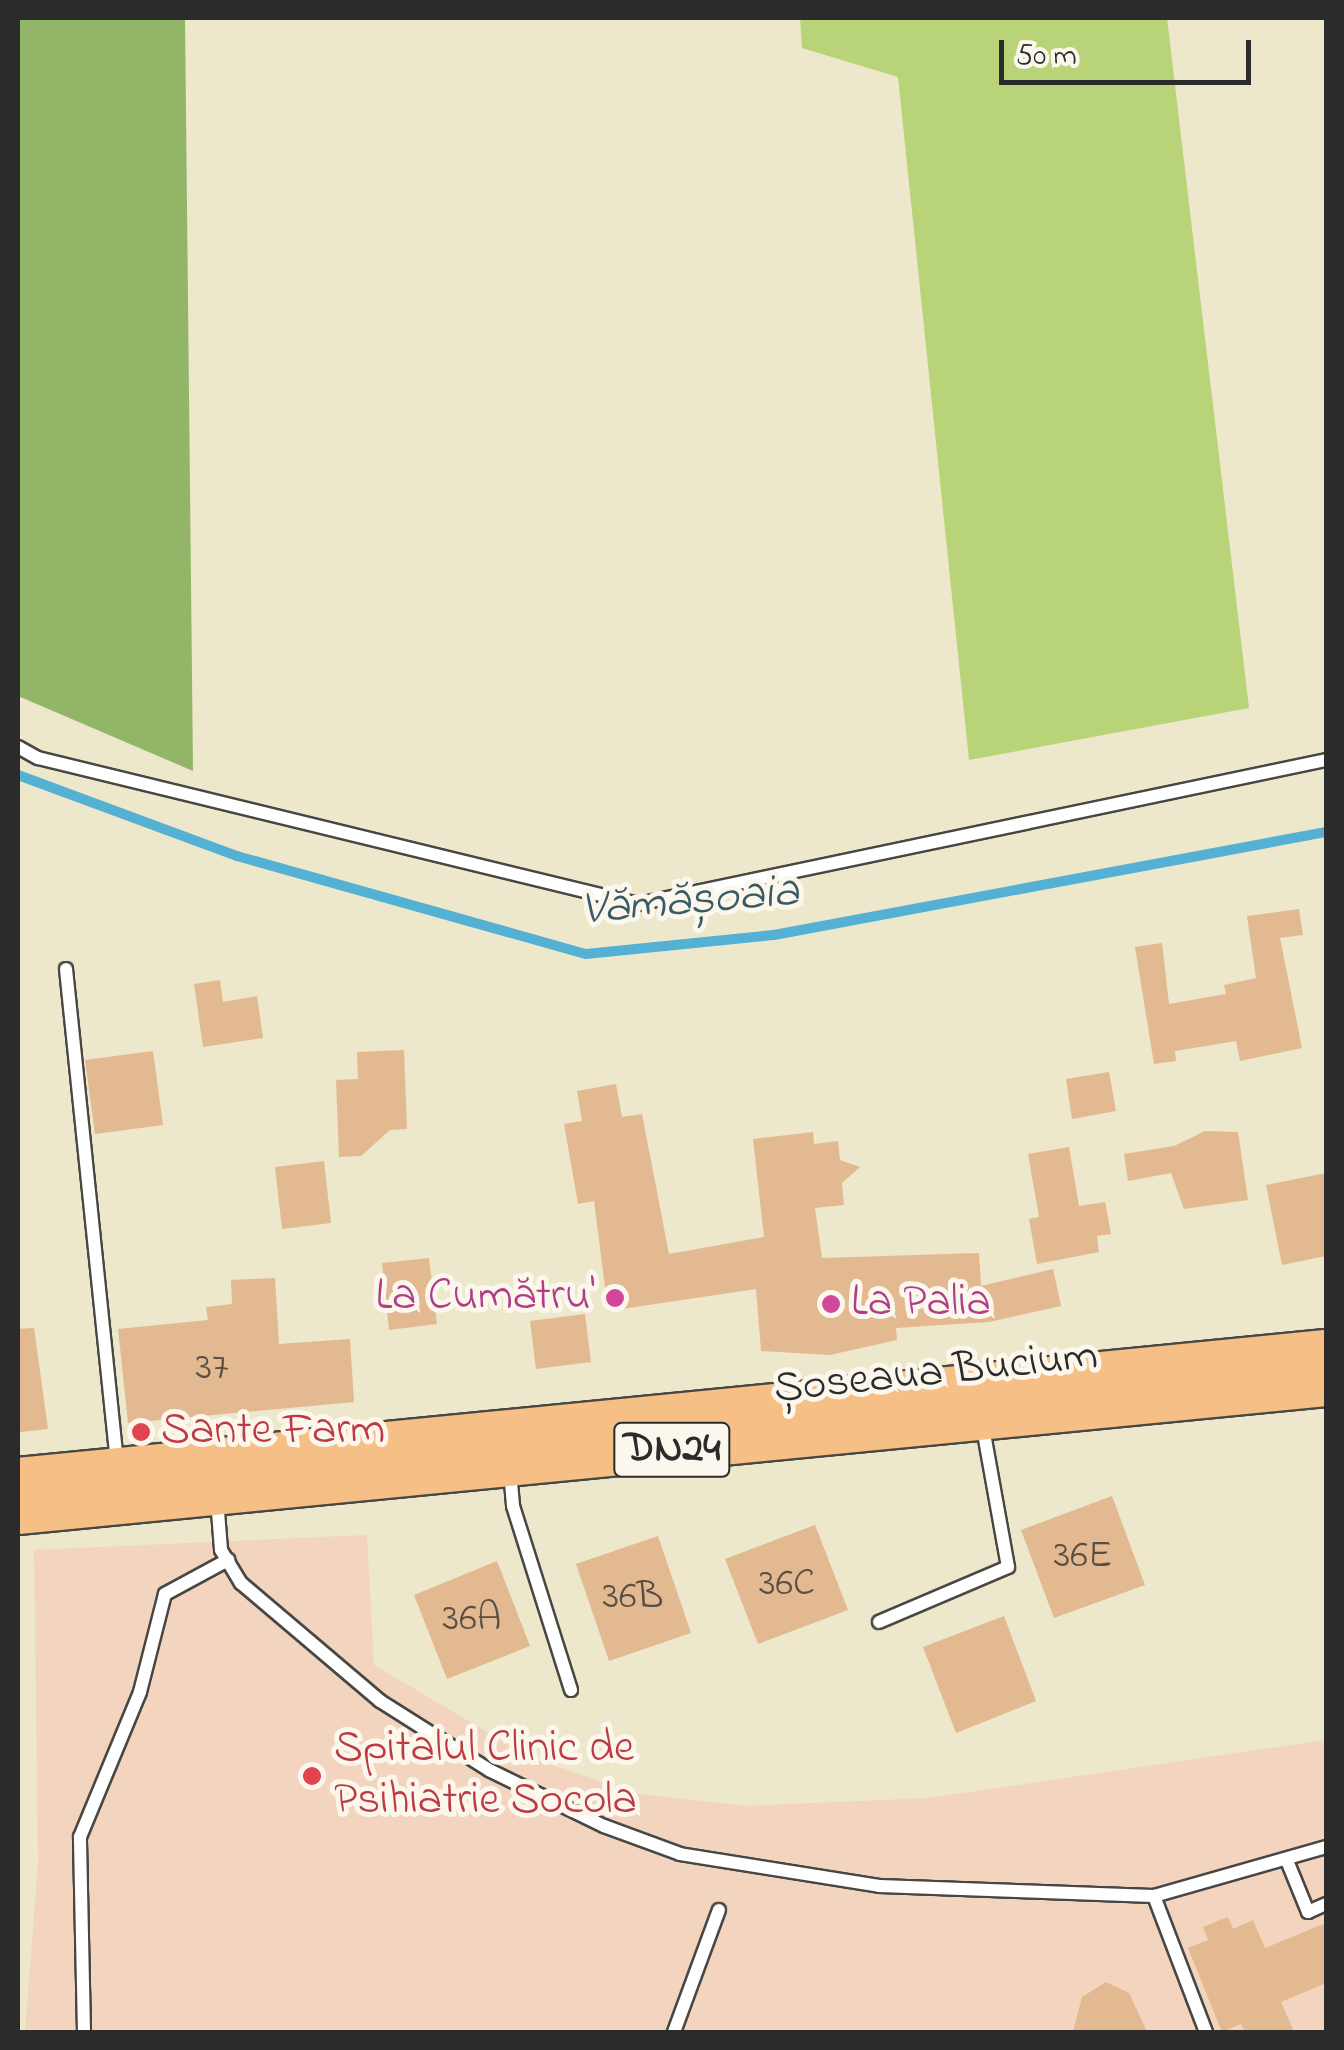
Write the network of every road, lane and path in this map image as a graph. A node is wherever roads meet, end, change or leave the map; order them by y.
1 (18, 747) edge
2 (1326, 760) edge
3 (66, 969) dead end
4 (1326, 1350) edge
5 (1326, 1386) edge
6 (981, 1402) junction
7 (508, 1450) junction
8 (118, 1470) junction
9 (18, 1478) edge
10 (215, 1479) junction
11 (18, 1514) edge
12 (228, 1560) junction
13 (879, 1622) dead end
14 (571, 1690) dead end
15 (1326, 1847) edge
16 (1288, 1863) junction
17 (1154, 1896) junction
18 (1326, 1904) edge
19 (718, 1910) dead end
20 (84, 2032) edge
21 (674, 2032) edge
22 (1206, 2032) edge

1 - 2 lane
3 - 8 lane
4 - 6 main road, Șoseaua Bucium / DN24
5 - 6 main road, Șoseaua Bucium / DN24
6 - 7 main road, Șoseaua Bucium / DN24
6 - 13 lane
7 - 10 main road, Șoseaua Bucium / DN24
7 - 14 lane
8 - 9 main road, Șoseaua Bucium / DN24
8 - 10 main road, Șoseaua Bucium / DN24
10 - 11 main road, Șoseaua Bucium / DN24
10 - 12 lane
12 - 17 lane
12 - 20 lane
15 - 16 lane
16 - 17 lane
16 - 18 lane
17 - 22 lane
19 - 21 lane

